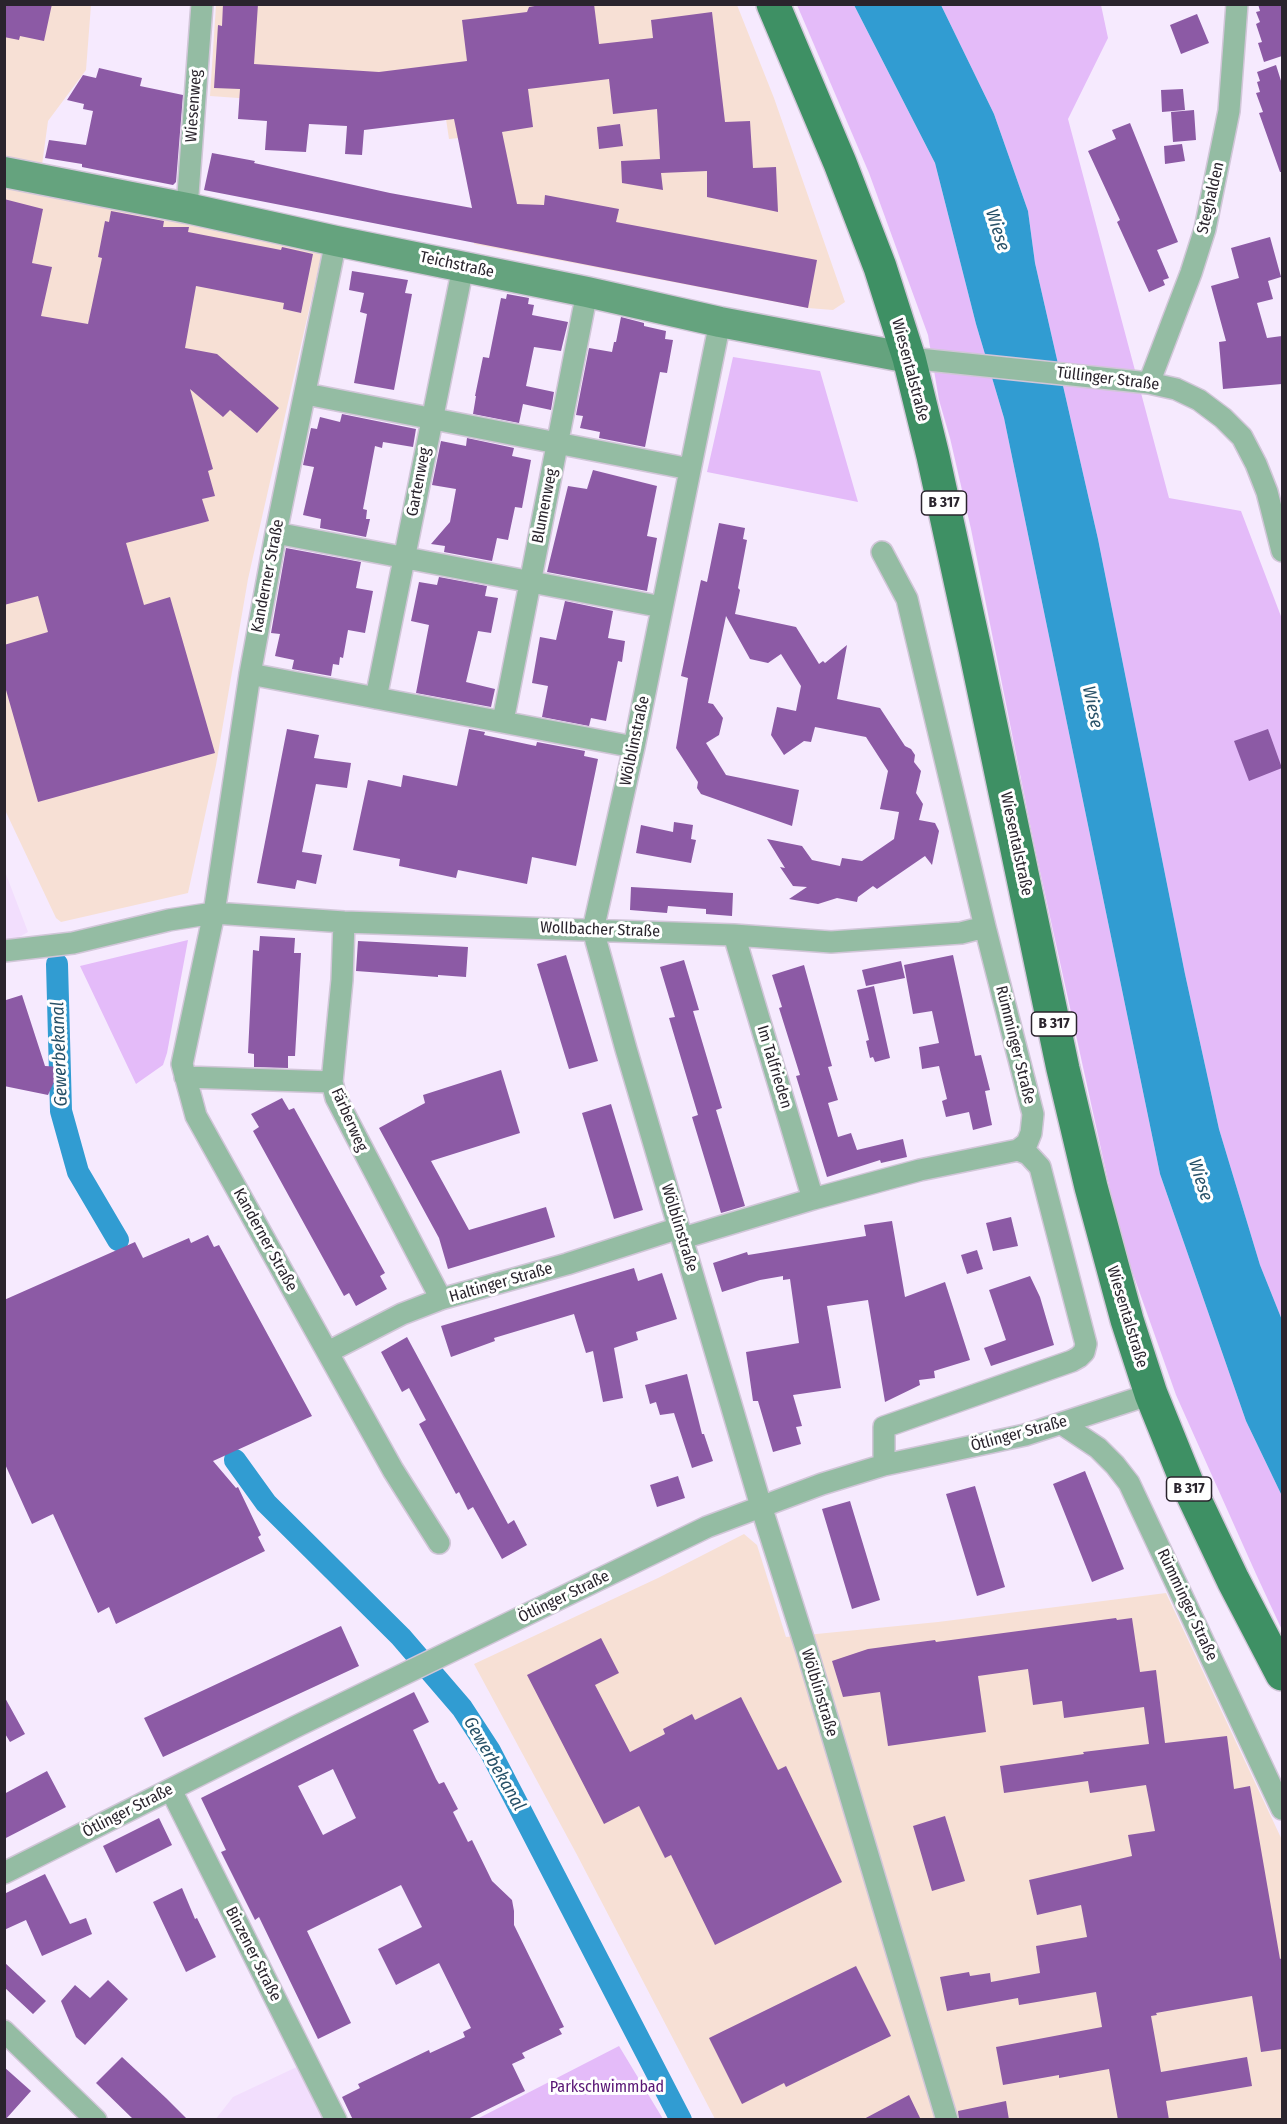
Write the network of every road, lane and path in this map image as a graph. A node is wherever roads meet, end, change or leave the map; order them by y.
1 (202, 4) edge
2 (773, 4) edge
3 (1237, 4) edge
4 (4, 172) edge
5 (187, 208) junction
6 (336, 240) junction
7 (463, 267) junction
8 (587, 292) junction
9 (720, 322) junction
10 (909, 358) junction
11 (1149, 383) junction
12 (306, 394) junction
13 (432, 418) junction
14 (557, 442) junction
15 (690, 469) junction
16 (276, 533) junction
17 (1282, 551) edge
18 (882, 552) dead end
19 (404, 557) junction
20 (530, 583) junction
21 (662, 607) junction
22 (250, 674) junction
23 (376, 698) junction
24 (503, 721) junction
25 (634, 747) junction
26 (214, 914) junction
27 (344, 922) junction
28 (985, 927) junction
29 (593, 930) junction
30 (734, 935) junction
31 (4, 951) edge
32 (185, 1077) junction
33 (332, 1082) junction
34 (1018, 1150) junction
35 (813, 1199) junction
36 (681, 1233) junction
37 (441, 1299) junction
38 (328, 1352) junction
39 (1151, 1394) junction
40 (1062, 1424) junction
41 (884, 1465) junction
42 (761, 1506) junction
43 (439, 1543) dead end
44 (1282, 1674) edge
45 (171, 1790) junction
46 (1282, 1809) edge
47 (4, 1873) edge
48 (4, 2031) edge
49 (96, 2120) edge
50 (336, 2120) edge
51 (947, 2120) edge

1 - 5 street, Wiesenweg
2 - 10 main road, Wiesentalstraße / B 317
3 - 11 street, Steghalden
4 - 5 street, Teichstraße
5 - 6 street, Teichstraße
6 - 7 street, Teichstraße
6 - 12 street, Kanderner Straße
7 - 8 street, Teichstraße
7 - 13 street, Gartenweg
8 - 9 street, Teichstraße
8 - 14 street, Blumenweg
9 - 10 street, Teichstraße
9 - 15 street, Wölblinstraße
10 - 11 street, Tüllinger Straße
10 - 39 main road, Wiesentalstraße / B 317
11 - 17 street, Tüllinger Straße
12 - 13 street
12 - 16 street, Kanderner Straße
13 - 14 street
13 - 19 street, Gartenweg
14 - 15 street
14 - 20 street, Blumenweg
15 - 21 street, Wölblinstraße
16 - 19 street
16 - 22 street, Kanderner Straße
18 - 28 street, Rümminger Straße
19 - 20 street
19 - 23 street, Gartenweg
20 - 21 street
20 - 24 street, Blumenweg
21 - 25 street, Wölblinstraße
22 - 23 street
22 - 26 street, Kanderner Straße
23 - 24 street
24 - 25 street
25 - 29 street, Wölblinstraße
26 - 27 street, Wollbacher Straße
26 - 31 street
26 - 32 street, Kanderner Straße
27 - 29 street, Wollbacher Straße
27 - 33 street, Färberweg
28 - 30 street, Wollbacher Straße
28 - 34 street, Rümminger Straße
29 - 30 street, Wollbacher Straße
29 - 36 street, Wölblinstraße
30 - 35 street, Im Talfrieden
32 - 33 street
32 - 38 street, Kanderner Straße
33 - 37 street, Färberweg
34 - 35 street, Haltinger Straße
34 - 41 street
35 - 36 street, Haltinger Straße
36 - 37 street, Haltinger Straße
36 - 42 street, Wölblinstraße
37 - 38 street, Haltinger Straße
38 - 43 street, Kanderner Straße
39 - 40 street, Ötlinger Straße
39 - 44 main road, Wiesentalstraße / B 317
40 - 41 street, Ötlinger Straße
40 - 46 street, Rümminger Straße
41 - 42 street, Ötlinger Straße
42 - 45 street, Ötlinger Straße
42 - 51 street, Wölblinstraße
45 - 47 street, Ötlinger Straße
45 - 50 street, Binzener Straße
48 - 49 street

